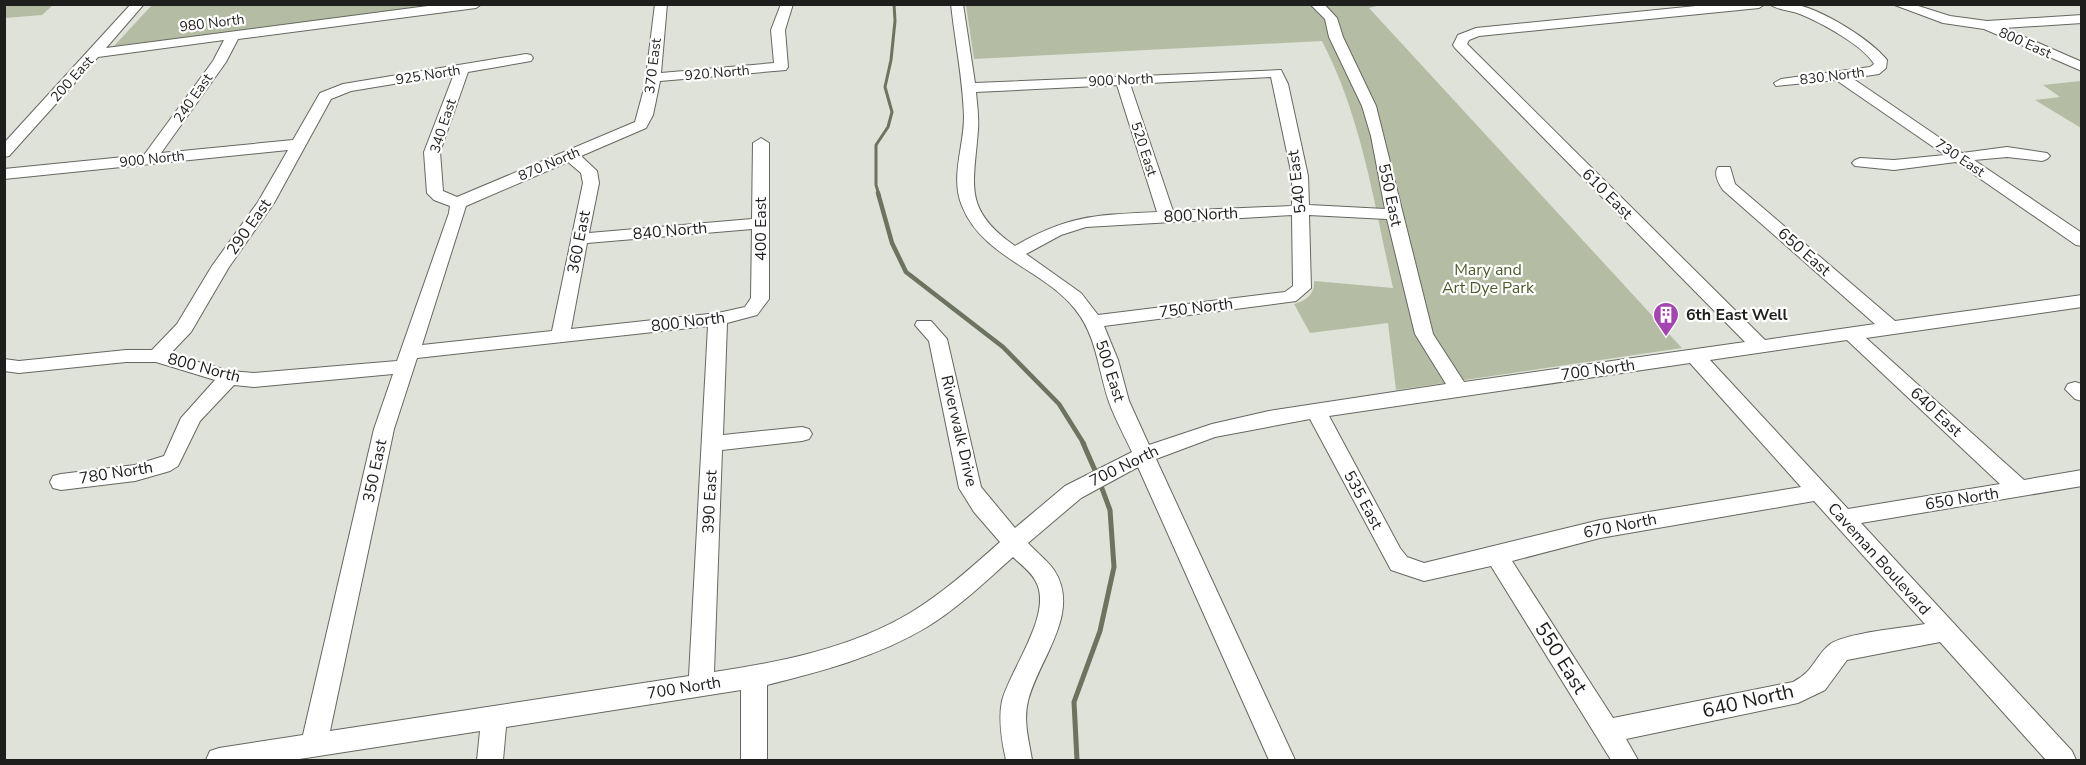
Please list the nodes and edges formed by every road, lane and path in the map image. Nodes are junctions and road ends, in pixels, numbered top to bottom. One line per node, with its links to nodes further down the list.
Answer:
1 (138, 4): 13 (street, 200 East)
2 (476, 4): 12 (street, 980 North)
3 (661, 4): 19 (street, 370 East)
4 (787, 4): 19 (street, 920 North)
5 (957, 4): 22 (street, 500 East)
6 (1316, 4): 37 (street, 550 East)
7 (1759, 4): 52 (street, 610 East)
8 (1775, 4): 18 (street, 830 North)
9 (1898, 4): 11 (street, 800 East)
10 (2082, 19): 11 (street)
11 (1987, 25): 15 (street, 800 East)
12 (234, 36): 13 (street, 980 North); 31 (street, 240 East)
13 (95, 53): 27 (street, 200 East)
14 (526, 58): 16 (street, 925 North)
15 (2082, 67)
16 (462, 70): 23 (street, 925 North); 35 (street, 340 East)
17 (1276, 73): 20 (street, 900 North); 36 (street, 540 East)
18 (1838, 75): 21 (street, 830 North); 30 (street, 730 East)
19 (652, 78): 24 (street, 370 East)
20 (1122, 80): 22 (street, 900 North); 38 (street, 520 East)
21 (1781, 83)
22 (967, 88): 42 (street, 500 East)
23 (331, 92): 26 (street, 290 East)
24 (641, 125): 28 (street, 870 North)
25 (761, 143): 39 (street, 400 East)
26 (299, 144): 31 (street, 900 North); 53 (street, 290 East)
27 (4, 153)
28 (570, 155): 35 (street, 870 North); 40 (street, 360 East)
29 (2042, 156): 30 (street)
30 (1959, 158): 32 (street); 41 (street, 730 East)
31 (149, 159): 34 (street, 900 North)
32 (1860, 163)
33 (1724, 170): 49 (street, 650 East)
34 (4, 174)
35 (458, 203): 55 (street, 350 East)
36 (1302, 210): 37 (street, 800 North); 38 (street, 800 North); 43 (street, 540 East)
37 (1394, 214): 58 (street, 550 East)
38 (1167, 217): 42 (street, 800 North)
39 (760, 222): 40 (street, 840 North); 45 (street, 400 East)
40 (580, 239): 51 (street, 360 East)
41 (2082, 241)
42 (1016, 253): 47 (street, 500 East)
43 (1298, 293): 47 (street, 750 North)
44 (2082, 301): 49 (street, 700 North)
45 (751, 311): 46 (street, 800 North)
46 (718, 319): 51 (street, 800 North); 61 (street, 390 East)
47 (1093, 321): 62 (street, 500 East)
48 (924, 325): 68 (street, Riverwalk Drive)
49 (1892, 329): 50 (street, 700 North)
50 (1852, 335): 52 (street, 700 North); 65 (street, 640 East)
51 (560, 336): 55 (street, 800 North)
52 (1762, 348): 54 (street, 700 North)
53 (157, 356): 56 (street, 800 North); 57 (street, 800 North)
54 (1696, 357): 58 (street, 700 North); 66 (street, Caveman Boulevard)
55 (407, 360): 57 (street, 800 North); 76 (street, 350 East)
56 (4, 365)
57 (229, 378): 64 (street, 780 North)
58 (1459, 389): 59 (street, 700 North)
59 (1316, 411): 62 (street, 700 North); 70 (street, 535 East)
60 (802, 434): 61 (street)
61 (713, 444): 73 (street, 390 East)
62 (1143, 455): 68 (street, 700 North); 81 (street, 500 East)
63 (2082, 478): 65 (street, 650 North)
64 (61, 482)
65 (2020, 489): 67 (street, 650 North)
66 (1819, 492): 67 (street, Caveman Boulevard); 69 (street, 670 North)
67 (1843, 518): 71 (street, Caveman Boulevard)
68 (1014, 540): 72 (street, 700 North); 80 (street, Riverwalk Drive)
69 (1497, 556): 70 (street, 670 North); 75 (street, 550 East)
70 (1424, 572)
71 (1946, 631): 75 (street, 640 North); 83 (street, Caveman Boulevard)
72 (754, 677): 73 (street, 700 North); 79 (street)
73 (701, 685): 74 (street, 700 North)
74 (494, 717): 76 (street, 700 North); 78 (street)
75 (1606, 730): 82 (street, 550 East)
76 (314, 745): 77 (street, 700 North)
77 (219, 760)
78 (490, 760)
79 (754, 760)
80 (1019, 760)
81 (1282, 760)
82 (1625, 760)
83 (2063, 760)

